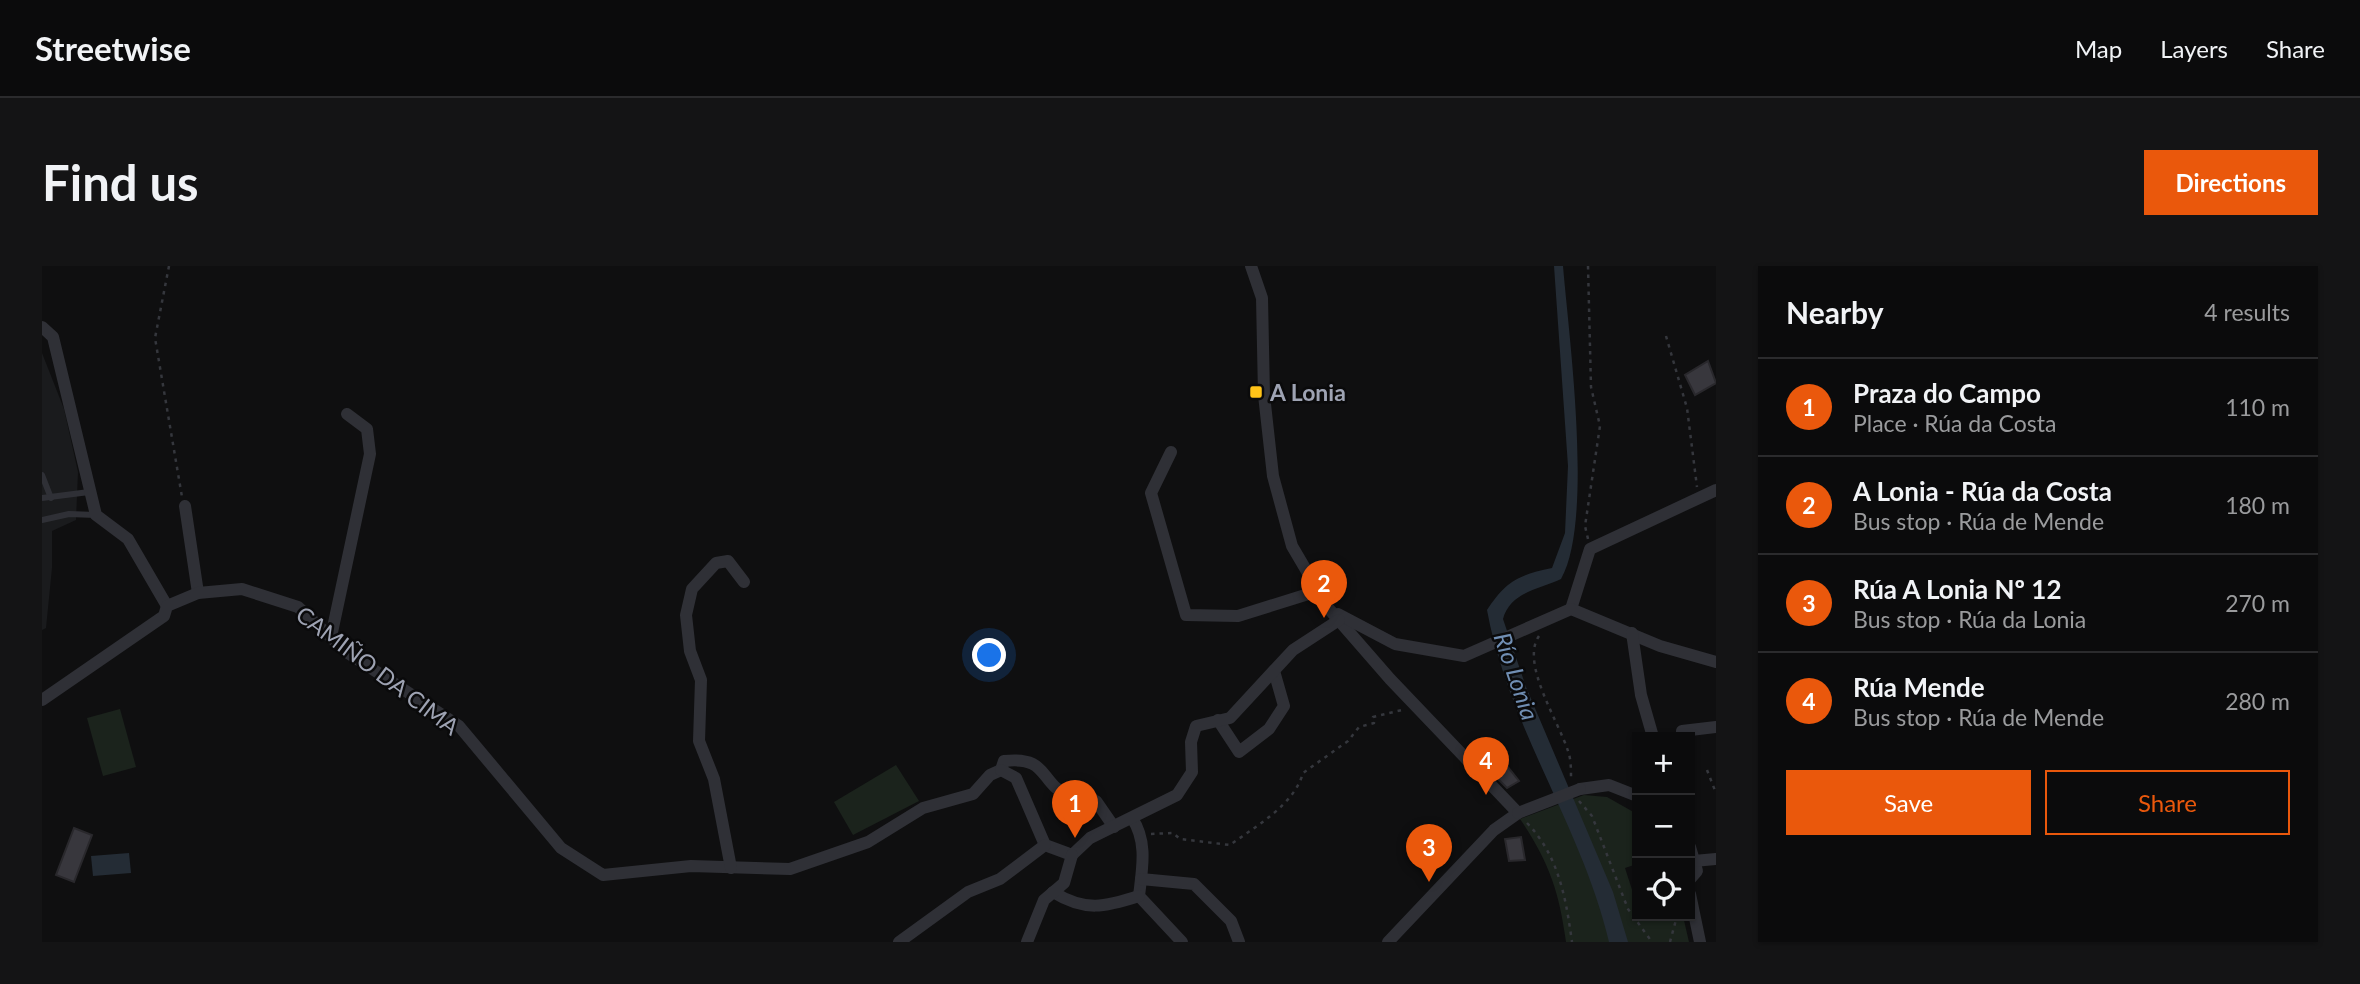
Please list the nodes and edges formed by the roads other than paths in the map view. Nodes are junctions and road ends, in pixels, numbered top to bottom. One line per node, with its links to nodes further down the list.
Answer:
1 (1251, 266): 14 (street)
2 (42, 327): 7 (street)
3 (347, 414): 21 (street)
4 (1171, 452): 14 (street)
5 (42, 475): 9 (lane)
6 (1716, 491): 18 (street)
7 (89, 492): 9 (lane); 11 (street)
8 (42, 498): 9 (lane)
9 (51, 498)
10 (185, 506): 15 (street)
11 (96, 515): 12 (lane); 16 (street)
12 (42, 520)
13 (744, 582): 38 (street)
14 (1318, 591): 17 (street)
15 (198, 593): 16 (street, CAMIÑO DA CIMA); 21 (street, CAMIÑO DA CIMA)
16 (167, 606): 24 (street, CAMIÑO DA CIMA)
17 (1329, 609): 18 (street); 19 (street)
18 (1567, 611): 20 (street)
19 (1339, 620): 23 (street); 31 (street)
20 (1632, 633): 22 (street); 27 (street)
21 (331, 637): 38 (street, CAMIÑO DA CIMA)
22 (1716, 662)
23 (1274, 671): 25 (street); 25 (street)
24 (42, 700)
25 (1218, 720): 32 (street)
26 (1716, 727): 28 (street)
27 (1652, 732)
28 (1682, 732)
29 (1001, 770): 33 (street); 34 (street); 38 (street, CAMIÑO DA CIMA)
30 (1634, 795): 31 (street, bridge)
31 (1518, 813): 47 (street)
32 (1132, 818): 33 (street); 39 (street)
33 (1114, 827): 35 (street)
34 (1045, 845): 35 (street); 43 (street)
35 (1072, 855): 40 (street)
36 (1716, 859): 37 (street)
37 (1695, 861)
38 (731, 868)
39 (1141, 880): 41 (street); 46 (street)
40 (1053, 892): 41 (street); 44 (street)
41 (1139, 897): 45 (street)
42 (1695, 918): 48 (street)
43 (899, 942)
44 (1027, 942)
45 (1182, 942)
46 (1239, 942)
47 (1388, 942)
48 (1700, 942)

